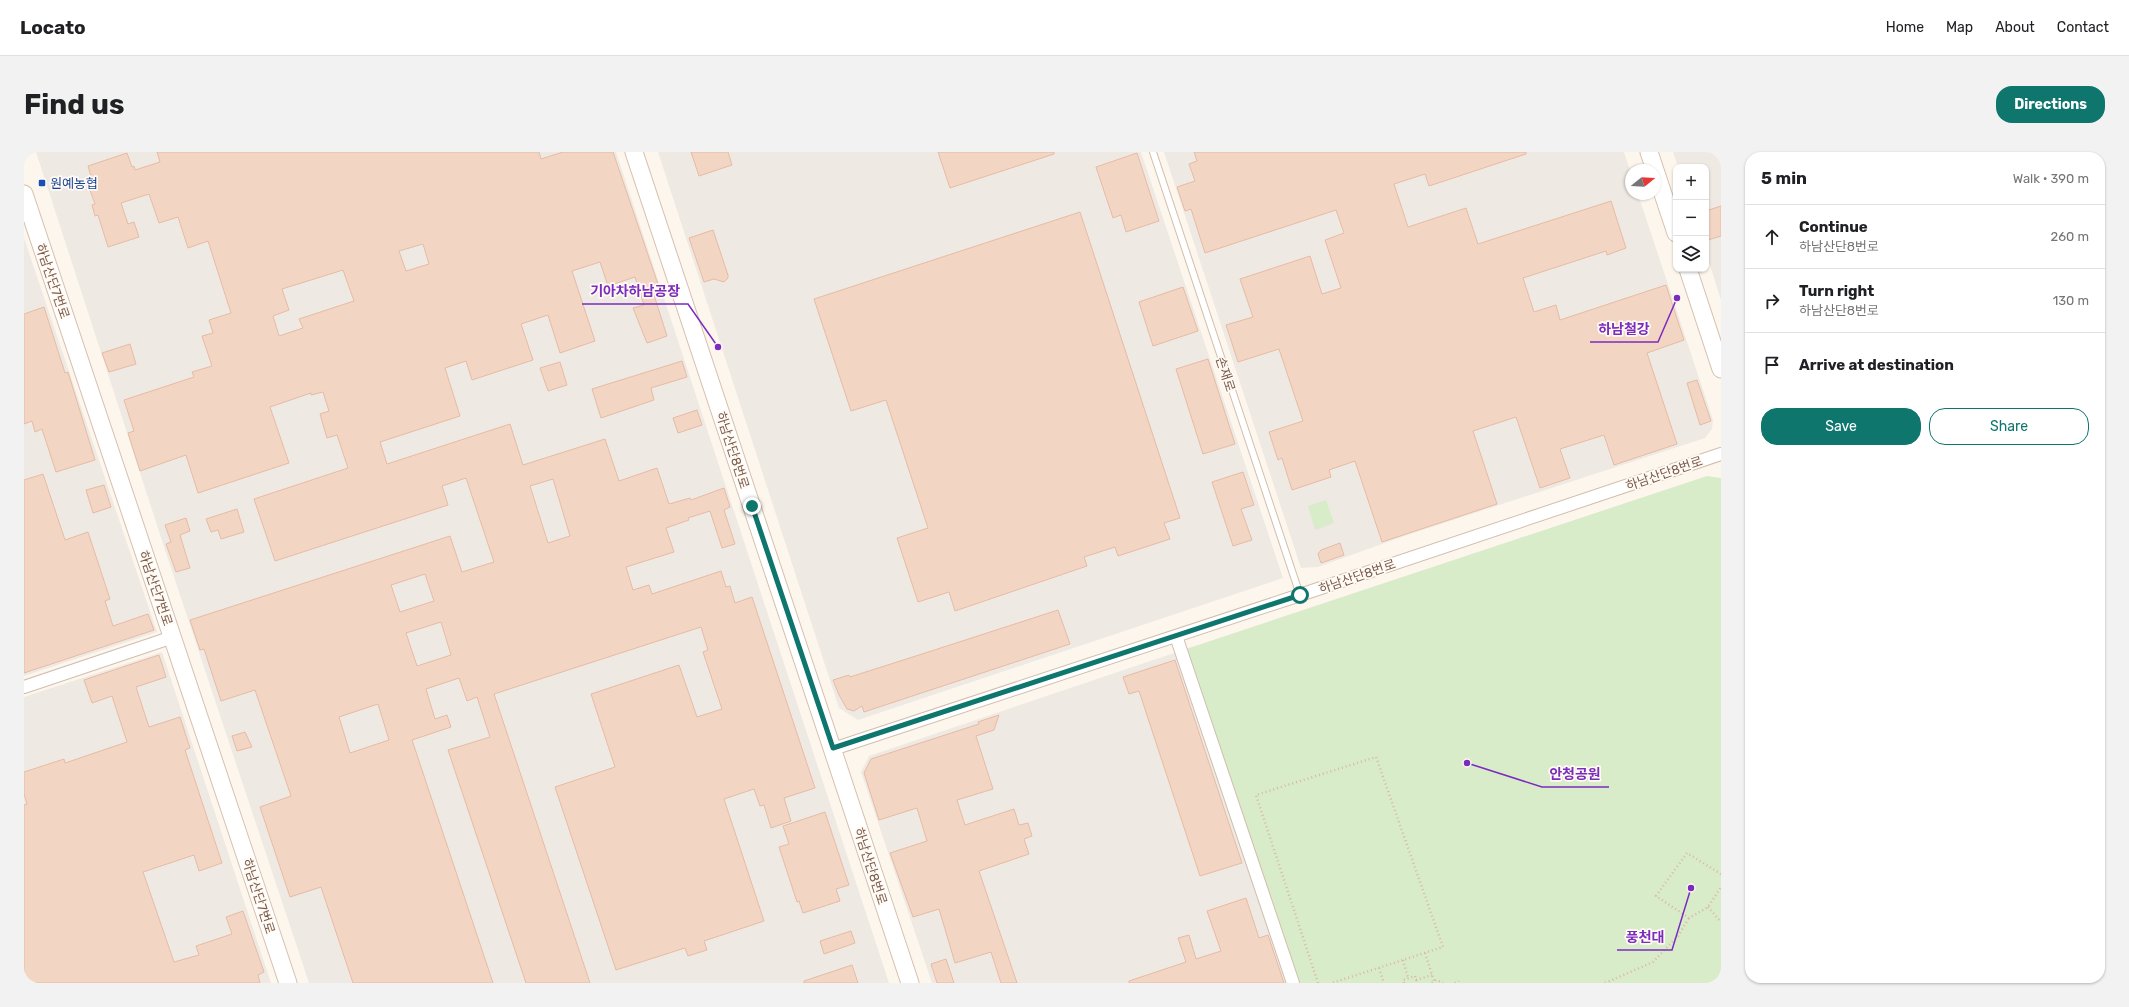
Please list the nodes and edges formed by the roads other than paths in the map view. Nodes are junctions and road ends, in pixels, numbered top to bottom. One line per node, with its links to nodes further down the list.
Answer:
1 (634, 152): 13 (street, 하남산단8번로)
2 (1153, 152): 9 (lane, 손재로)
3 (1649, 152): 5 (street)
4 (24, 194): 11 (street, 하남산단7번로)
5 (1673, 224)
6 (1689, 272): 7 (street)
7 (1721, 369)
8 (1721, 454): 9 (street, 하남산단8번로)
9 (1300, 595): 10 (street, 하남산단8번로)
10 (1176, 636): 13 (street, 하남산단8번로); 16 (street)
11 (173, 637): 12 (street); 14 (street, 하남산단7번로)
12 (24, 687)
13 (833, 748): 15 (street, 하남산단8번로)
14 (288, 983)
15 (910, 983)
16 (1293, 983)

